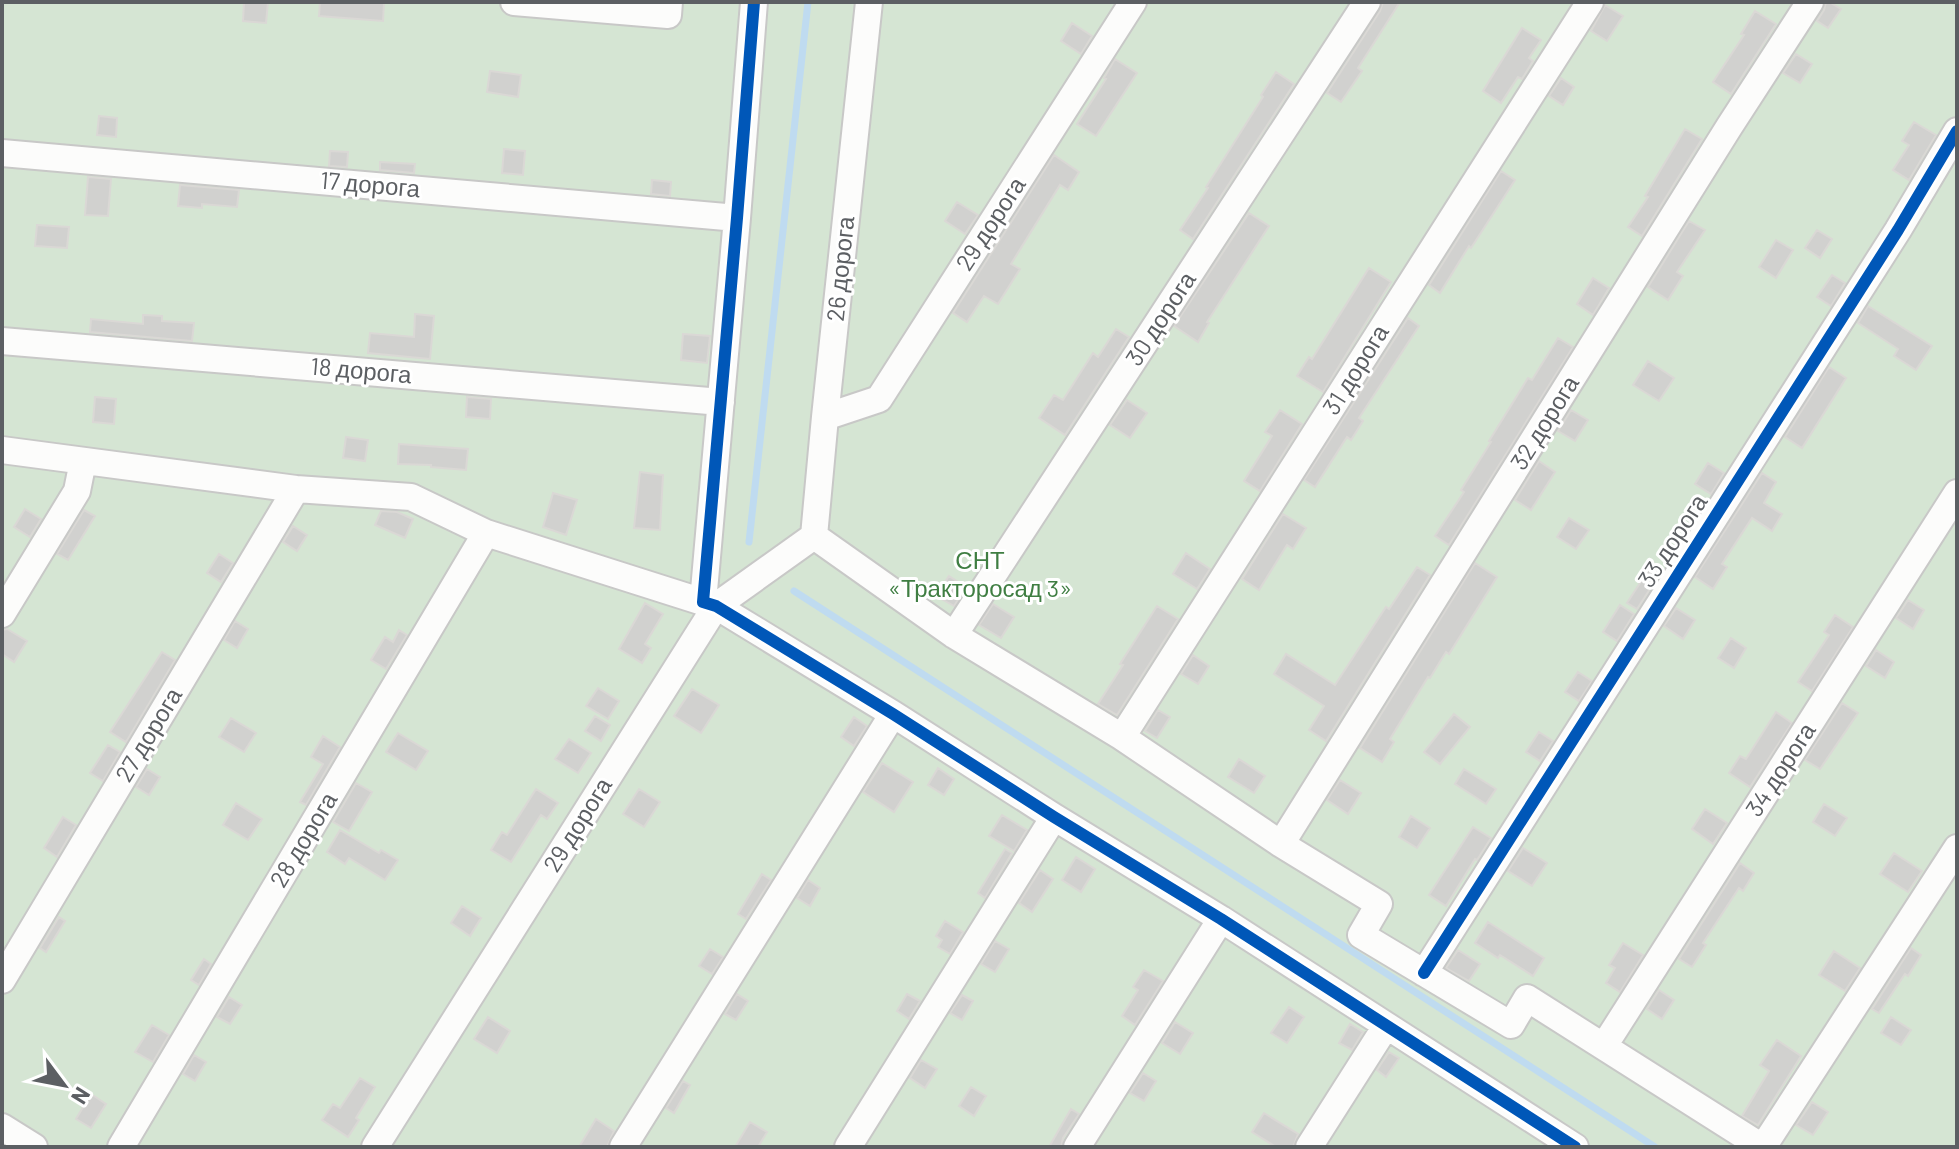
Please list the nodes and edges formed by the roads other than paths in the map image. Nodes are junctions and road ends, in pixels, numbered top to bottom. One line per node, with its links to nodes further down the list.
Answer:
1 (514, 2): 2 (street)
2 (669, 2)
3 (754, 2): 11 (street)
4 (869, 2): 14 (street, 26 дорога)
5 (1133, 2): 14 (street, 29 дорога)
6 (1367, 2): 23 (street, 30 дорога)
7 (1590, 2): 25 (street, 31 дорога)
8 (1810, 2): 27 (street, 32 дорога)
9 (1957, 131): 30 (street, 33 дорога)
10 (2, 153): 11 (street, 17 дорога)
11 (737, 218): 13 (street)
12 (2, 341): 13 (street, 18 дорога)
13 (721, 402): 21 (street)
14 (825, 417): 20 (street, 26 дорога)
15 (2, 450): 16 (street)
16 (83, 461): 17 (street); 22 (street)
17 (296, 489): 19 (street); 31 (street, 27 дорога)
18 (1957, 493): 33 (street, 34 дорога)
19 (486, 533): 21 (street); 37 (street, 28 дорога)
20 (814, 536): 21 (street, 29 дорога); 23 (street)
21 (709, 604): 24 (street); 38 (street, 29 дорога)
22 (2, 614)
23 (954, 635): 25 (street)
24 (893, 714): 26 (street); 39 (street)
25 (1122, 737): 27 (street)
26 (1054, 817): 29 (street); 40 (street)
27 (1281, 844): 30 (street)
28 (1957, 848): 44 (street)
29 (1221, 919): 32 (street); 41 (street)
30 (1424, 973): 33 (street)
31 (2, 980)
32 (1386, 1026): 35 (street); 42 (street)
33 (1604, 1046): 44 (street)
34 (2, 1127): 36 (street)
35 (1541, 1138): 43 (street)
36 (34, 1147)
37 (121, 1147)
38 (375, 1147)
39 (623, 1147)
40 (848, 1147)
41 (1077, 1147)
42 (1309, 1147)
43 (1575, 1147)
44 (1762, 1147)

